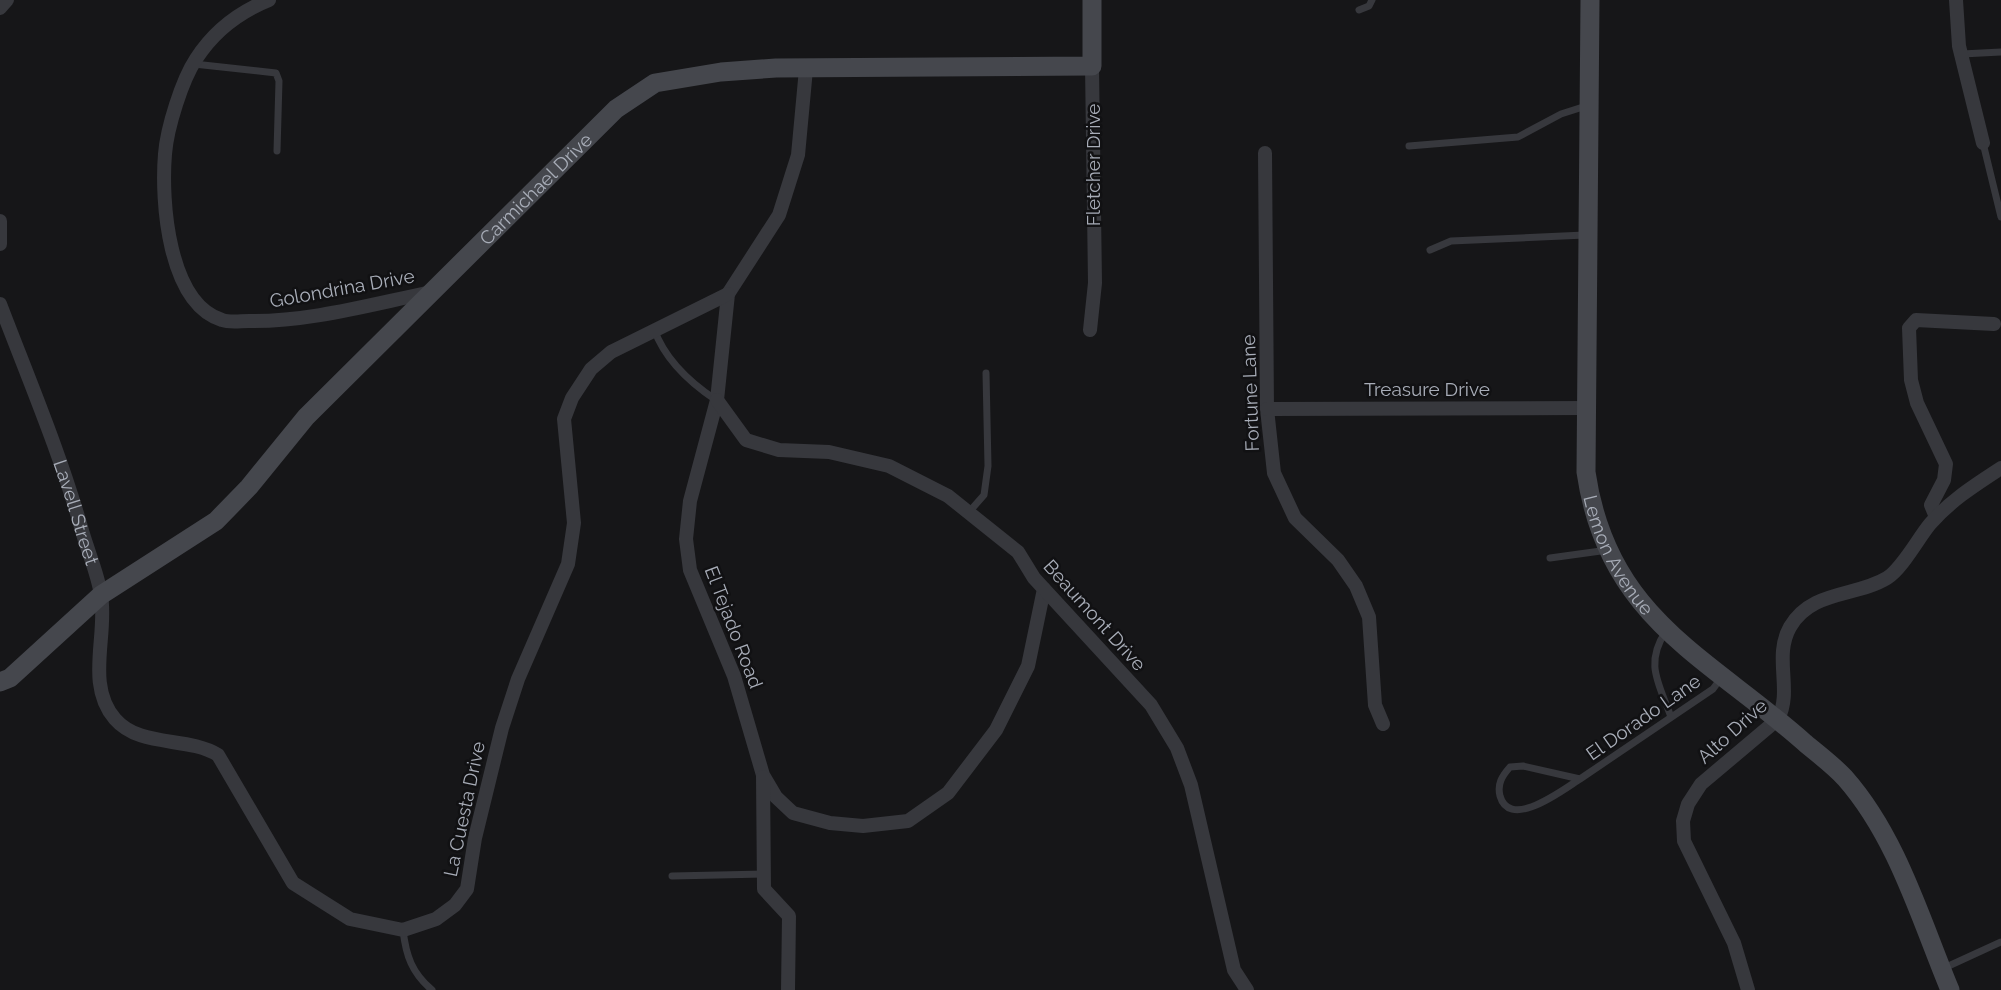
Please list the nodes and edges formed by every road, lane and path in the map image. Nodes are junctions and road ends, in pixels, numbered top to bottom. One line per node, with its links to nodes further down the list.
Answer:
1 (7, 0): 7 (street)
2 (269, 0): 11 (street, Golondrina Drive)
3 (1092, 0): 12 (street, Fletcher Drive)
4 (1371, 0): 8 (lane)
5 (1590, 0): 14 (street, Lemon Avenue)
6 (1956, 0): 10 (street)
7 (0, 8)
8 (1359, 10)
9 (2001, 51): 10 (lane)
10 (1962, 54): 15 (street)
11 (193, 64): 17 (lane); 24 (street, Golondrina Drive)
12 (1092, 66): 13 (street, Carmichael Drive); 29 (street, Fletcher Drive)
13 (806, 69): 24 (street, Carmichael Drive); 25 (street, El Tejado Road)
14 (1590, 105): 16 (lane); 21 (street, Lemon Avenue)
15 (1983, 144): 19 (lane)
16 (1409, 146)
17 (277, 151)
18 (1265, 153): 33 (street, Fortune Lane)
19 (2001, 217)
20 (0, 221): 22 (street)
21 (1589, 235): 23 (lane); 32 (street, Lemon Avenue)
22 (0, 244)
23 (1430, 250)
24 (432, 292): 40 (street, Carmichael Drive)
25 (728, 294): 28 (street, La Cuesta Drive); 31 (street, El Tejado Road)
26 (0, 304): 40 (street, Lavell Street)
27 (1994, 324): 36 (street)
28 (654, 329): 31 (lane); 51 (street, La Cuesta Drive)
29 (1090, 330)
30 (986, 373): 35 (lane)
31 (717, 400): 35 (street, Beaumont Drive); 47 (street, El Tejado Road)
32 (1588, 408): 33 (street, Treasure Drive); 37 (street, Lemon Avenue)
33 (1267, 410): 46 (street, Fortune Lane)
34 (2001, 468): 36 (street, Alto Drive)
35 (969, 512): 39 (street, Beaumont Drive)
36 (1936, 517): 45 (street, Alto Drive)
37 (1608, 550): 38 (lane); 41 (street, Lemon Avenue)
38 (1550, 558)
39 (1044, 589): 47 (street, El Tejado Road); 56 (street, Beaumont Drive)
40 (101, 595): 43 (street); 51 (street)
41 (1666, 630): 42 (street, Lemon Avenue); 44 (lane)
42 (1722, 677): 44 (lane, El Dorado Lane); 45 (street, Lemon Avenue)
43 (0, 682)
44 (1671, 717): 48 (lane, El Dorado Lane)
45 (1778, 719): 53 (street, Lemon Avenue); 57 (street, Alto Drive)
46 (1383, 724)
47 (763, 775): 49 (street)
48 (1580, 779): 48 (lane, El Dorado Lane)
49 (764, 874): 50 (lane); 55 (street)
50 (671, 876)
51 (403, 930): 54 (lane)
52 (2001, 942): 53 (lane)
53 (1942, 970): 58 (street, Lemon Avenue)
54 (432, 990)
55 (788, 990)
56 (1247, 990)
57 (1748, 990)
58 (1950, 990)

